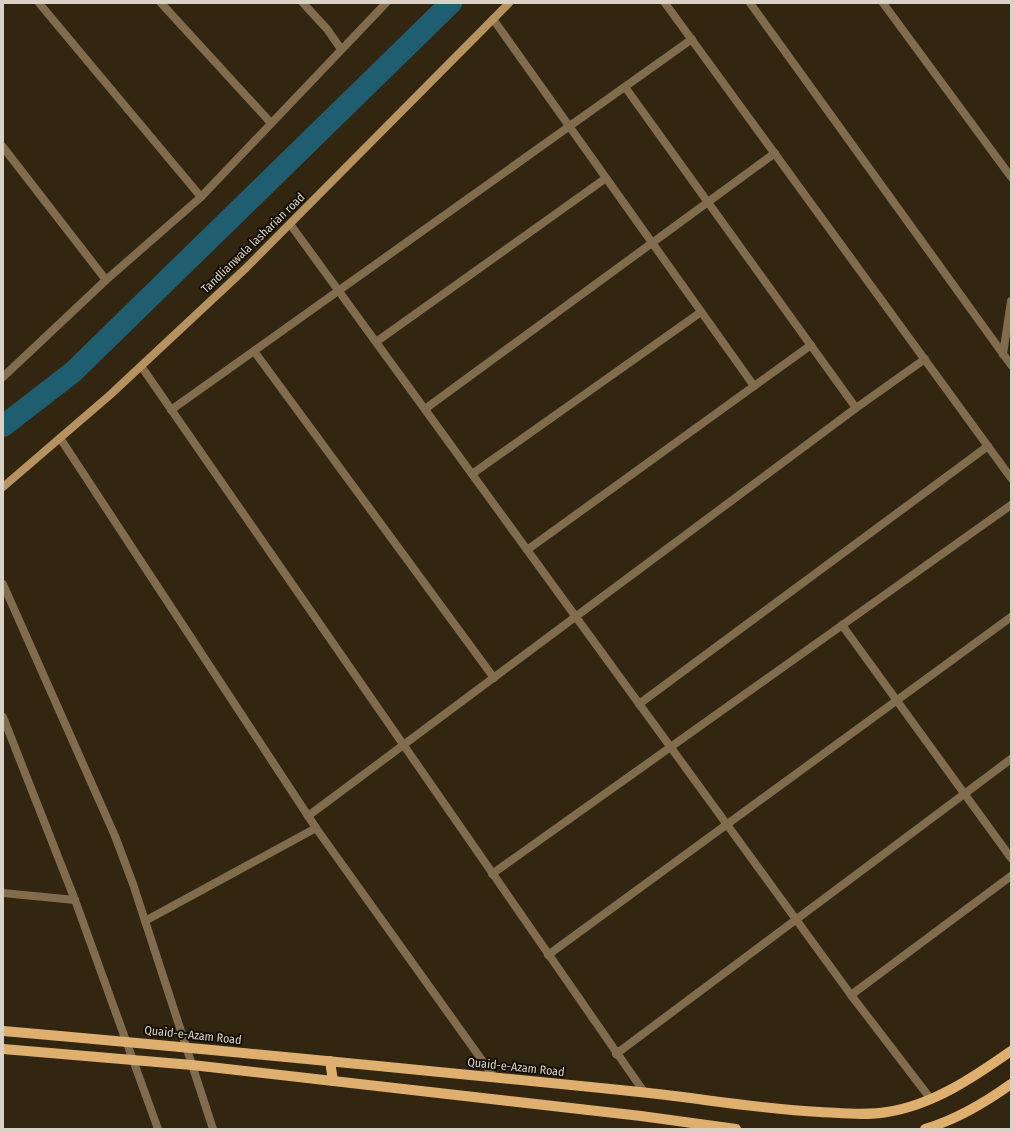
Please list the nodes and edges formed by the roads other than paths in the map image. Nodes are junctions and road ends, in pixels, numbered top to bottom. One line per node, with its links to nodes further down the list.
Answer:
1 (39, 3): 19 (street)
2 (162, 3): 13 (street)
3 (303, 3): 11 (street)
4 (386, 3): 11 (street)
5 (509, 3): 9 (main road, Tandlianwala lasharian road)
6 (665, 3): 10 (street)
7 (883, 3): 17 (street)
8 (752, 4): 30 (street)
9 (493, 19): 14 (street); 21 (main road, Tandlianwala lasharian road)
10 (692, 39): 12 (street); 16 (street)
11 (341, 49): 13 (street)
12 (625, 87): 14 (street); 20 (street)
13 (271, 123): 19 (street)
14 (569, 126): 18 (street); 24 (street)
15 (3, 147): 23 (street)
16 (775, 153): 20 (street); 31 (street)
17 (1011, 177)
18 (606, 178): 22 (street); 27 (street)
19 (201, 197): 23 (street)
20 (708, 202): 22 (street); 28 (street)
21 (290, 224): 24 (street); 33 (main road, Tandlianwala lasharian road)
22 (652, 243): 26 (street); 38 (street)
23 (106, 280): 34 (street)
24 (338, 291): 27 (street); 29 (street)
25 (1011, 302): 30 (street)
26 (701, 312): 35 (street); 41 (street)
27 (376, 342): 38 (street)
28 (811, 345): 35 (street); 36 (street)
29 (254, 351): 37 (street); 50 (street)
30 (1003, 354): 32 (street)
31 (925, 359): 36 (street); 40 (street)
32 (1011, 365)
33 (141, 366): 37 (street); 39 (main road, Tandlianwala lasharian road)
34 (3, 377)
35 (754, 386): 45 (street)
36 (856, 408): 47 (street)
37 (171, 410): 54 (street)
38 (425, 410): 41 (street)
39 (60, 438): 43 (main road, Tandlianwala lasharian road); 58 (street)
40 (988, 446): 42 (street); 52 (street)
41 (472, 474): 45 (street)
42 (1011, 478)
43 (3, 487)
44 (1011, 505): 49 (street)
45 (527, 550): 47 (street)
46 (3, 584): 67 (street)
47 (576, 617): 50 (street); 52 (street)
48 (1011, 617): 51 (street)
49 (842, 625): 51 (street); 55 (street)
50 (494, 678): 54 (street)
51 (897, 700): 57 (street); 59 (street)
52 (639, 704): 55 (street)
53 (3, 717): 65 (street)
54 (403, 745): 58 (street); 62 (street)
55 (671, 747): 59 (street); 62 (street)
56 (1011, 759): 57 (street)
57 (964, 794): 61 (street); 66 (street)
58 (308, 816): 60 (street)
59 (727, 825): 66 (street); 68 (street)
60 (316, 828): 67 (street); 79 (street)
61 (1011, 858)
62 (492, 874): 68 (street)
63 (1011, 876): 69 (street)
64 (3, 893): 65 (street)
65 (75, 900): 71 (street)
66 (796, 919): 69 (street); 75 (street)
67 (145, 922): 72 (street)
68 (548, 955): 75 (street)
69 (851, 995): 83 (street)
70 (3, 1031): 71 (main road, Quaid-e-Azam Road)
71 (126, 1042): 72 (main road, Quaid-e-Azam Road); 76 (street)
72 (187, 1047): 77 (main road, Quaid-e-Azam Road); 78 (street)
73 (3, 1049): 76 (main road)
74 (1011, 1051): 83 (main road, Quaid-e-Azam Road)
75 (616, 1054): 82 (street)
76 (133, 1059): 78 (main road); 84 (street)
77 (330, 1061): 79 (main road, Quaid-e-Azam Road); 80 (main road)
78 (192, 1065): 80 (main road); 85 (street)
79 (494, 1078): 82 (main road, Quaid-e-Azam Road)
80 (333, 1081): 86 (main road)
81 (1011, 1084): 87 (main road)
82 (644, 1092): 83 (main road, Quaid-e-Azam Road)
83 (930, 1098)
84 (158, 1129)
85 (214, 1129)
86 (736, 1129)
87 (925, 1129)

